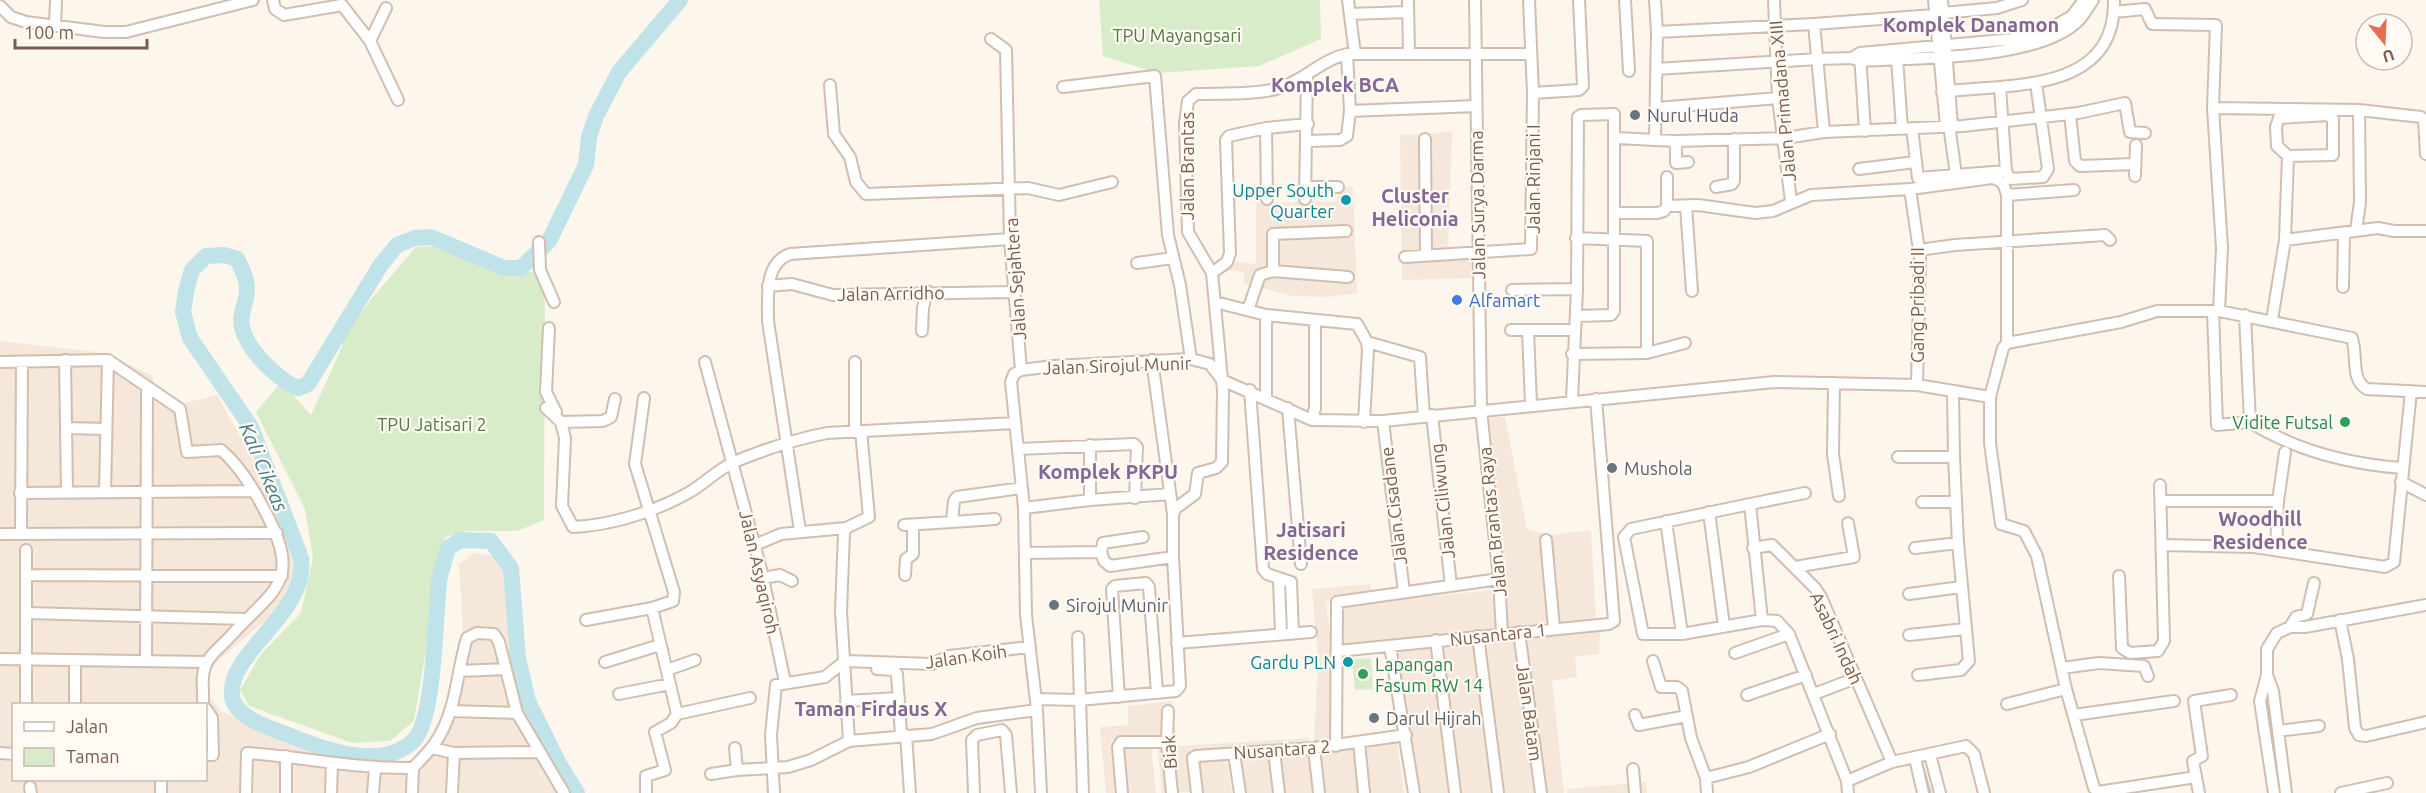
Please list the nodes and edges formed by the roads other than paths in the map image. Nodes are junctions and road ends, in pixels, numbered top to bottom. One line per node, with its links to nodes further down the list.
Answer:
1 (56, 0): 24 (street)
2 (254, 0): 24 (street)
3 (273, 0): 28 (street)
4 (1347, 0): 21 (street)
5 (1475, 0): 29 (street, Jalan Surya Darma)
6 (1529, 0): 33 (street, Jalan Rinjani I)
7 (1579, 0): 46 (street)
8 (1625, 0): 39 (street)
9 (1655, 0): 26 (street)
10 (1774, 0): 25 (street, Jalan Primadana XIII)
11 (1934, 0): 22 (street)
12 (1942, 0): 22 (street)
13 (2022, 0): 22 (street)
14 (2084, 0): 30 (street)
15 (2093, 0): 30 (street)
16 (2114, 0): 20 (street)
17 (0, 6): 24 (street)
18 (1408, 6): 21 (street); 32 (street)
19 (386, 8): 28 (street)
20 (2114, 12): 41 (street); 51 (street)
21 (1350, 14): 31 (street)
22 (1938, 14): 23 (street); 30 (street)
23 (1814, 24): 25 (street); 36 (street)
24 (55, 26)
25 (1774, 26): 26 (street); 37 (street, Jalan Primadana XIII)
26 (1657, 32): 38 (street)
27 (991, 39): 86 (street, Jalan Sejahtera)
28 (370, 41): 48 (street)
29 (1476, 52): 32 (street, Jalan Brantas); 33 (street); 49 (street, Jalan Surya Darma)
30 (1941, 52): 34 (street); 35 (street); 45 (street)
31 (1351, 54): 32 (street, Jalan Brantas); 40 (street, Jalan Brantas); 53 (street)
32 (1408, 54)
33 (1530, 54): 46 (street, Jalan Rinjani I)
34 (1858, 57): 35 (street); 36 (street); 61 (street)
35 (1897, 58): 60 (street)
36 (1818, 59): 37 (street); 62 (street)
37 (1777, 63): 38 (street); 47 (street, Jalan Primadana XIII)
38 (1656, 69): 50 (street)
39 (1629, 71)
40 (1306, 75): 57 (street); 114 (street, Jalan Brantas)
41 (2036, 83): 44 (street); 55 (street)
42 (830, 84): 86 (street)
43 (1063, 87): 111 (street)
44 (2000, 87): 45 (street); 56 (street)
45 (1946, 91): 59 (street)
46 (1533, 93): 108 (street, Jalan Rinjani I)
47 (1779, 98): 50 (street); 65 (street, Jalan Primadana XIII)
48 (398, 100)
49 (1476, 106): 53 (street); 108 (street, Jalan Surya Darma)
50 (1656, 108): 68 (street)
51 (2213, 108): 52 (street); 126 (street)
52 (2359, 110): 72 (street); 97 (street)
53 (1350, 111): 69 (street)
54 (2070, 114): 55 (street); 63 (street); 76 (street)
55 (2041, 117): 56 (street); 81 (street)
56 (2001, 123): 59 (street); 81 (street)
57 (1308, 124): 58 (street); 69 (street)
58 (1266, 128): 90 (street); 114 (street)
59 (1949, 128): 60 (street); 78 (street)
60 (1907, 129): 61 (street); 75 (street)
61 (1865, 131): 62 (street)
62 (1824, 132): 65 (street)
63 (2145, 133)
64 (1616, 138): 68 (street); 95 (street); 100 (street)
65 (1785, 138): 67 (street); 92 (street, Jalan Primadana XIII)
66 (1425, 139): 109 (street)
67 (1734, 139): 70 (street); 83 (street)
68 (1655, 140): 70 (street)
69 (1308, 141): 84 (street)
70 (1676, 141): 74 (street)
71 (2136, 146): 76 (street)
72 (2426, 153)
73 (2288, 156): 73 (street); 105 (street)
74 (1688, 162)
75 (1915, 162): 77 (street); 78 (street)
76 (2135, 164): 79 (street)
77 (1859, 169)
78 (1956, 175): 81 (street)
79 (2135, 176)
80 (1668, 177): 93 (street)
81 (2006, 177): 87 (street); 89 (street)
82 (1112, 182): 86 (street)
83 (1716, 186)
84 (1306, 187): 85 (street); 91 (street)
85 (1338, 187)
86 (1009, 189): 101 (street, Jalan Sejahtera)
87 (1910, 189): 92 (street); 107 (street, Gang Pribadi II)
88 (2074, 190): 89 (street)
89 (2007, 195): 103 (street)
90 (1267, 199)
91 (1305, 199)
92 (1791, 201): 94 (street)
93 (1667, 206): 94 (street); 95 (street)
94 (1686, 206): 121 (street)
95 (1614, 213): 102 (street)
96 (1346, 231): 113 (street)
97 (2356, 231): 98 (street); 99 (street)
98 (2426, 231)
99 (2343, 233): 105 (street); 117 (street)
100 (1576, 238): 102 (street); 118 (street)
101 (1010, 239): 116 (street); 122 (street, Jalan Sejahtera)
102 (1614, 239): 129 (street); 140 (street)
103 (2007, 240): 104 (street); 107 (street); 139 (street)
104 (2110, 240)
105 (2285, 240): 130 (street)
106 (539, 242): 123 (street)
107 (1919, 250): 153 (street, Gang Pribadi II)
108 (1477, 252): 109 (street, Jalan Rinjani I); 168 (street, Jalan Surya Darma)
109 (1426, 255): 110 (street, Jalan Rinjani I)
110 (1405, 257)
111 (1173, 258): 112 (street); 142 (street)
112 (1137, 263)
113 (1273, 271): 115 (street); 125 (street)
114 (1212, 273): 124 (street, Jalan Brantas)
115 (1348, 277)
116 (768, 286): 120 (street, Jalan Arridho); 179 (street)
117 (2343, 287)
118 (1577, 289): 119 (street); 129 (street)
119 (1512, 290)
120 (927, 291): 122 (street, Jalan Arridho); 135 (street)
121 (1692, 291)
122 (1014, 292): 150 (street, Jalan Sejahtera)
123 (554, 302)
124 (1215, 302): 125 (street); 151 (street, Jalan Brantas)
125 (1248, 310): 127 (street)
126 (2216, 310): 128 (street); 139 (street); 170 (street)
127 (1266, 315): 131 (street); 159 (street)
128 (2245, 315): 130 (street); 170 (street)
129 (1576, 316): 134 (street)
130 (2272, 320): 156 (street)
131 (1315, 322): 137 (street); 172 (street)
132 (549, 328): 171 (street)
133 (1510, 330): 136 (street)
134 (1574, 330): 136 (street); 141 (street)
135 (922, 331)
136 (1528, 331): 165 (street)
137 (1368, 342): 169 (street, Jalan Ciliwung); 174 (street)
138 (1685, 343): 140 (street)
139 (2007, 343): 160 (street)
140 (1647, 352): 141 (street)
141 (1572, 354): 164 (street)
142 (1191, 359): 145 (street, Jalan Sirojul Munir); 151 (street, Jalan Sirojul Munir)
143 (65, 360): 144 (street); 147 (street); 176 (street)
144 (108, 360): 154 (street); 177 (street)
145 (1152, 360): 150 (street, Jalan Sirojul Munir); 196 (street)
146 (0, 362): 147 (street)
147 (22, 362): 193 (street)
148 (705, 362): 185 (street, Jalan Asyaqiroh)
149 (855, 362): 178 (street)
150 (1022, 370): 175 (street, Jalan Sirojul Munir)
151 (1222, 380): 155 (street, Jalan Sirojul Munir); 209 (street, Jalan Brantas)
152 (1834, 383): 153 (street, Jalan Sirojul Munir); 163 (street, Jalan Sirojul Munir); 198 (street)
153 (1917, 385): 158 (street, Jalan Sirojul Munir)
154 (147, 387): 190 (street); 194 (street)
155 (1250, 390): 159 (street, Jalan Sirojul Munir); 241 (street)
156 (2411, 391): 157 (street); 186 (street)
157 (2426, 392)
158 (1953, 393): 160 (street, Jalan Sirojul Munir); 184 (street)
159 (1266, 397): 167 (street, Jalan Sirojul Munir)
160 (1990, 397): 285 (street)
161 (644, 398): 207 (street)
162 (615, 399): 171 (street)
163 (1596, 399): 164 (street, Jalan Sirojul Munir); 258 (street, Nusantara 1)
164 (1572, 400): 165 (street, Jalan Sirojul Munir)
165 (1531, 404): 168 (street, Jalan Sirojul Munir)
166 (546, 408): 171 (street)
167 (1288, 408): 172 (street, Jalan Sirojul Munir); 232 (street)
168 (1481, 410): 169 (street, Jalan Sirojul Munir); 240 (street, Jalan Brantas Raya)
169 (1428, 415): 173 (street, Jalan Sirojul Munir); 244 (street, Jalan Ciliwung)
170 (2249, 419): 186 (street)
171 (559, 420): 207 (street)
172 (1312, 420): 174 (street, Jalan Sirojul Munir)
173 (1383, 421): 174 (street, Jalan Sirojul Munir); 246 (street, Jalan Cisadane)
174 (1364, 422)
175 (1015, 423): 178 (street); 181 (street, Jalan Sirojul Munir)
176 (66, 428): 177 (street); 191 (street)
177 (106, 429): 192 (street)
178 (858, 431): 179 (street); 214 (street)
179 (786, 444): 185 (street); 215 (street)
180 (1090, 445): 181 (street); 199 (street); 200 (street)
181 (1018, 449): 189 (street, Jalan Sirojul Munir)
182 (2285, 452): 202 (street)
183 (1898, 457): 184 (street)
184 (1954, 457): 204 (street)
185 (732, 463): 207 (street); 223 (street, Jalan Asyaqiroh)
186 (2403, 468): 187 (street)
187 (2401, 482): 197 (street); 228 (street)
188 (2160, 485): 201 (street)
189 (1022, 488): 206 (street, Jalan Sirojul Munir); 212 (street)
190 (252, 491): 194 (street); 218 (street)
191 (67, 492): 192 (street); 193 (street)
192 (105, 492): 194 (street)
193 (20, 493): 217 (street)
194 (147, 493): 219 (street)
195 (1805, 493): 205 (street)
196 (1170, 494): 199 (street); 209 (street)
197 (2426, 495)
198 (1839, 496)
199 (1135, 498): 200 (street)
200 (1090, 500): 206 (street)
201 (2161, 501): 202 (street); 224 (street)
202 (2278, 501): 228 (street)
203 (1922, 502): 204 (street)
204 (1956, 502): 222 (street)
205 (1750, 504): 208 (street); 225 (street)
206 (1024, 508): 230 (street, Jalan Sirojul Munir)
207 (649, 510): 249 (street)
208 (1709, 512): 211 (street); 256 (street)
209 (1173, 514): 231 (street)
210 (994, 519): 212 (street)
211 (1666, 521): 264 (street); 264 (street)
212 (952, 522): 234 (street)
213 (1848, 523): 233 (street)
214 (846, 528): 215 (street); 284 (street)
215 (800, 531): 223 (street)
216 (0, 534): 217 (street)
217 (21, 534): 219 (street)
218 (277, 534): 219 (street); 236 (street)
219 (147, 536): 235 (street)
220 (1143, 537): 229 (street)
221 (1546, 540): 258 (street)
222 (1958, 543): 226 (street); 245 (street)
223 (755, 545): 239 (street, Jalan Asyaqiroh)
224 (2163, 545): 228 (street); 237 (street)
225 (1753, 548): 233 (street, Asabri Indah); 254 (street)
226 (1915, 548)
227 (26, 550): 238 (street)
228 (2276, 550)
229 (1101, 552): 230 (street); 231 (street)
230 (1026, 553): 273 (street, Jalan Sirojul Munir)
231 (1173, 557): 270 (street)
232 (1301, 564)
233 (1795, 567): 293 (street, Asabri Indah)
234 (905, 575)
235 (147, 576): 236 (street); 238 (street); 251 (street)
236 (282, 576): 252 (street)
237 (2119, 576)
238 (26, 578): 250 (street)
239 (762, 578): 242 (street); 294 (street, Jalan Asyaqiroh)
240 (1499, 579): 244 (street); 263 (street, Jalan Brantas Raya)
241 (1279, 580): 262 (street); 262 (street)
242 (792, 581)
243 (2314, 583): 257 (street)
244 (1451, 586): 246 (street)
245 (1961, 587): 247 (street); 259 (street)
246 (1404, 592): 274 (street)
247 (1909, 594)
248 (2426, 605): 255 (street)
249 (652, 608): 253 (street); 271 (street)
250 (28, 613): 251 (street); 276 (street)
251 (146, 617): 252 (street); 280 (street)
252 (246, 619): 282 (street)
253 (586, 620)
254 (1762, 620): 256 (street); 265 (street)
255 (2340, 620): 257 (street); 321 (street)
256 (1724, 626): 264 (street)
257 (2290, 627): 292 (street)
258 (1554, 628): 261 (street, Nusantara 1)
259 (1965, 628): 266 (street); 290 (street)
260 (1311, 632): 262 (street)
261 (1519, 632): 263 (street, Nusantara 1); 378 (street, Jalan Batam)
262 (1287, 633): 270 (street)
263 (1502, 633): 267 (street, Nusantara 1)
264 (1682, 634)
265 (1789, 634): 275 (street); 289 (street)
266 (1909, 635)
267 (1478, 636): 269 (street, Nusantara 1); 377 (street)
268 (1078, 637): 306 (street)
269 (1436, 640): 272 (street, Nusantara 1); 376 (street)
270 (1177, 643): 297 (street)
271 (660, 645): 283 (street); 287 (street)
272 (1390, 646): 274 (street, Nusantara 1); 326 (street)
273 (1030, 647): 284 (street, Jalan Koih); 311 (street, Jalan Sirojul Munir)
274 (1338, 651): 330 (street)
275 (1735, 653)
276 (27, 658): 277 (street); 278 (street); 308 (street)
277 (0, 659)
278 (75, 660): 280 (street); 309 (street)
279 (695, 660): 287 (street)
280 (146, 661): 282 (street)
281 (1653, 661): 320 (street)
282 (206, 662): 310 (street)
283 (605, 662)
284 (845, 666): 294 (street); 304 (street); 305 (street)
285 (2062, 668): 291 (street); 296 (street)
286 (506, 669): 288 (street); 288 (street); 316 (street)
287 (667, 670): 295 (street)
288 (459, 671): 314 (street)
289 (1806, 675): 299 (street); 300 (street)
290 (1918, 675)
291 (2148, 675)
292 (2267, 675): 323 (street); 386 (street)
293 (1856, 678): 299 (street); 342 (street, Asabri Indah)
294 (785, 682): 346 (street)
295 (670, 684): 298 (street); 317 (street)
296 (2066, 689): 312 (street); 319 (street)
297 (1157, 692): 302 (street); 302 (street)
298 (619, 694)
299 (1814, 694): 324 (street)
300 (1747, 695)
301 (2231, 695): 350 (street)
302 (1119, 697): 306 (street)
303 (750, 698): 317 (street)
304 (898, 698): 305 (street); 325 (street)
305 (846, 700): 327 (street)
306 (1079, 700): 311 (street); 367 (street)
307 (2174, 701): 319 (street)
308 (26, 703)
309 (75, 703)
310 (204, 703)
311 (1036, 704): 325 (street); 366 (street, Jalan Sirojul Munir)
312 (2007, 704)
313 (207, 711): 338 (street)
314 (451, 711): 316 (street); 331 (street)
315 (1168, 711): 328 (street, Biak)
316 (517, 713): 336 (street)
317 (677, 714): 361 (street)
318 (1635, 715): 320 (street)
319 (2073, 715): 350 (street)
320 (1687, 716): 351 (street)
321 (2426, 722)
322 (2319, 726): 323 (street)
323 (2278, 731): 387 (street)
324 (1830, 734): 351 (street); 352 (street)
325 (904, 735): 327 (street); 363 (street)
326 (1406, 735): 329 (street, Nusantara 2); 375 (street)
327 (849, 741): 346 (street)
328 (1167, 742): 368 (street); 369 (street, Biak)
329 (1359, 742): 330 (street, Nusantara 2); 374 (street)
330 (1336, 746): 333 (street, Nusantara 2)
331 (432, 748): 335 (street); 344 (street)
332 (735, 748): 348 (street)
333 (1314, 748): 334 (street, Nusantara 2); 373 (street)
334 (1274, 751): 337 (street, Nusantara 2); 372 (street)
335 (454, 753): 336 (street); 359 (street)
336 (538, 753): 360 (street)
337 (1234, 753): 370 (street, Nusantara 2); 371 (street)
338 (207, 755)
339 (1930, 755): 341 (street); 383 (street); 384 (street)
340 (286, 756): 343 (street); 354 (street); 355 (street)
341 (1915, 758): 342 (street); 382 (street)
342 (1892, 762): 352 (street)
343 (332, 764): 345 (street); 356 (street)
344 (413, 768): 345 (street); 358 (street)
345 (375, 769): 357 (street)
346 (774, 769): 348 (street); 362 (street)
347 (1633, 769): 379 (street)
348 (737, 770): 349 (street)
349 (711, 774)
350 (2196, 777): 385 (street)
351 (1706, 778): 380 (street)
352 (1847, 781): 381 (street)
353 (2387, 783): 388 (street)
354 (246, 793)
355 (286, 793)
356 (331, 793)
357 (373, 793)
358 (412, 793)
359 (452, 793)
360 (564, 793)
361 (646, 793)
362 (774, 793)
363 (909, 793)
364 (974, 793): 365 (street)
365 (1011, 793)
366 (1041, 793)
367 (1083, 793)
368 (1122, 793)
369 (1172, 793)
370 (1197, 793)
371 (1240, 793)
372 (1279, 793)
373 (1319, 793)
374 (1364, 793)
375 (1414, 793)
376 (1455, 793)
377 (1498, 793)
378 (1541, 793)
379 (1635, 793)
380 (1707, 793)
381 (1848, 793)
382 (1923, 793)
383 (1940, 793)
384 (1984, 793)
385 (2199, 793)
386 (2274, 793)
387 (2286, 793)
388 (2341, 793)

